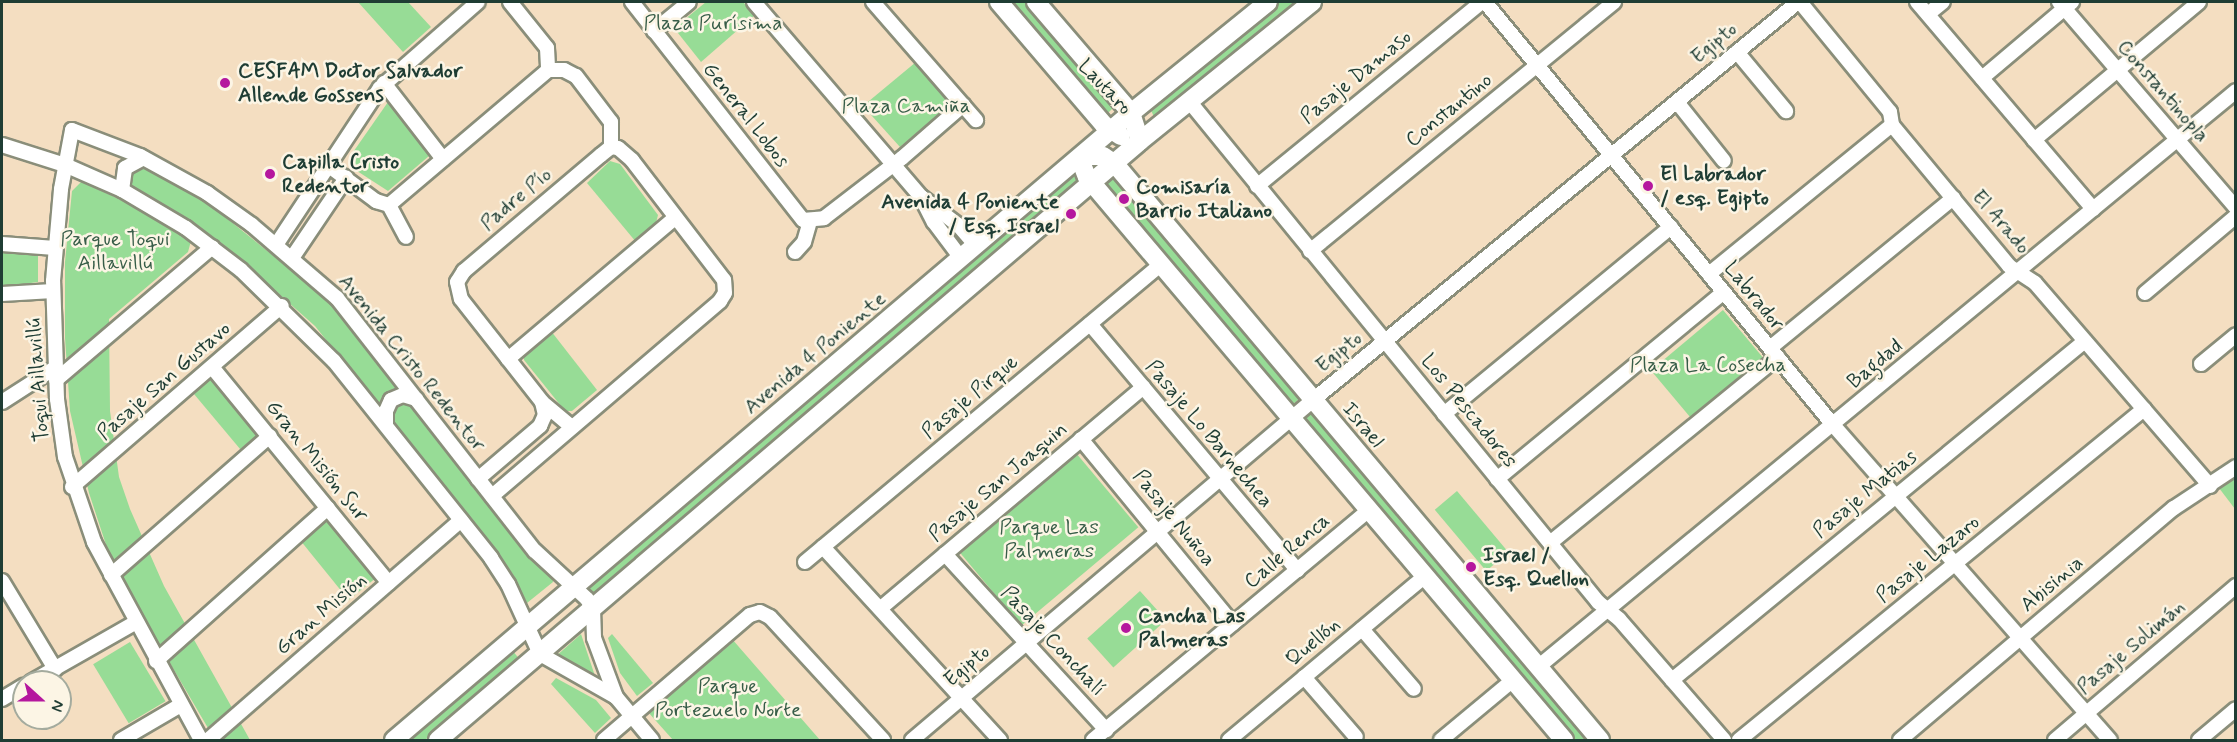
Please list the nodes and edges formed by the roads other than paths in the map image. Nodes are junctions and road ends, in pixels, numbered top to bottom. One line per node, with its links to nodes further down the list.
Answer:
1 (478, 2): 25 (street)
2 (510, 2): 22 (street)
3 (632, 2): 19 (street, General Lobos)
4 (689, 2): 19 (street)
5 (754, 2): 46 (street)
6 (873, 2): 29 (street)
7 (999, 2): 35 (street, Lautaro)
8 (1036, 2): 31 (street, Lautaro)
9 (1268, 2): 31 (street, Avenida 4 Poniente)
10 (1312, 2): 27 (street)
11 (1483, 2): 21 (street, Labrador); 52 (street, Pasaje Damaso)
12 (1614, 2): 21 (street, Constantino)
13 (1799, 2): 20 (street, Egipto); 33 (street, El Arado)
14 (1917, 2): 18 (street)
15 (1943, 2): 18 (street)
16 (2199, 2): 23 (street)
17 (2065, 4): 23 (street, Constantinopla); 24 (street)
18 (1928, 14): 24 (street)
19 (654, 31): 61 (street, General Lobos)
20 (1737, 52): 28 (street, Egipto); 30 (street)
21 (1537, 65): 41 (street, Labrador); 69 (street, Constantino)
22 (548, 70): 40 (street); 44 (street)
23 (2117, 70): 36 (street); 37 (street, Constantinopla)
24 (1982, 78): 36 (street)
25 (384, 83): 44 (street); 49 (street)
26 (2235, 90): 37 (street, Bagdad)
27 (1189, 101): 38 (street); 52 (street, Los Pescadores)
28 (1677, 102): 41 (street, Egipto); 45 (street)
29 (963, 105): 32 (street); 46 (street)
30 (1786, 111)
31 (1131, 113): 35 (street, Avenida 4 Poniente); 38 (street, Lautaro)
32 (976, 120)
33 (1892, 125): 55 (street, El Arado); 75 (street)
34 (72, 130): 43 (street, Avenida Cristo Redentor); 48 (street, Toqui Aillavillú)
35 (1112, 130): 38 (street, Lautaro); 42 (street, Avenida 4 Poniente)
36 (2034, 140): 58 (street)
37 (2177, 140): 57 (street, Constantinopla); 58 (street, Bagdad)
38 (1140, 141): 47 (street)
39 (2, 145): 48 (street)
40 (611, 147): 60 (street); 86 (street, Padre Pío)
41 (1612, 156): 62 (street, Labrador); 84 (street, Egipto)
42 (1082, 157): 47 (street); 51 (street); 66 (street, Avenida 4 Poniente)
43 (144, 158): 53 (street); 65 (street, Avenida Cristo Redentor)
44 (443, 159): 56 (street)
45 (1724, 161)
46 (892, 163): 54 (street); 61 (street)
47 (1115, 164): 51 (street); 92 (street, Israel)
48 (65, 165): 53 (street); 68 (street, Toqui Aillavillú)
49 (329, 166): 50 (street); 65 (street)
50 (346, 178): 56 (street); 71 (street)
51 (1093, 183): 73 (street); 128 (street)
52 (1257, 186): 69 (street, Los Pescadores)
53 (123, 190): 67 (street)
54 (921, 197): 66 (street); 72 (street)
55 (1953, 198): 74 (street, El Arado); 85 (street)
56 (389, 205): 63 (street)
57 (2235, 208)
58 (2093, 209): 74 (street, Bagdad)
59 (2235, 216): 78 (street)
60 (675, 218): 86 (street); 100 (street)
61 (810, 221): 70 (street)
62 (1671, 227): 75 (street, Labrador); 96 (street)
63 (406, 237)
64 (2, 244): 68 (street)
65 (276, 245): 71 (street, Avenida Cristo Redentor)
66 (976, 246): 72 (street, Avenida 4 Poniente)
67 (212, 247): 80 (street); 89 (street)
68 (55, 248): 76 (street, Toqui Aillavillú)
69 (1310, 251): 84 (street, Los Pescadores)
70 (795, 252)
71 (292, 258): 91 (street, Avenida Cristo Redentor)
72 (961, 258): 125 (street, Avenida 4 Poniente)
73 (1161, 264): 81 (street, Pasaje Pirque); 97 (street)
74 (2018, 272): 83 (street, El Arado); 99 (street, Bagdad)
75 (1709, 274): 77 (street, Labrador)
76 (53, 291): 79 (street); 89 (street, Toqui Aillavillú)
77 (1724, 292): 85 (street, Labrador); 106 (street)
78 (2145, 293)
79 (2, 294)
80 (282, 306): 88 (street, Pasaje San Gustavo); 98 (street)
81 (1090, 324): 90 (street, Pasaje Lo Barnechea); 116 (street, Pasaje Pirque)
82 (2235, 336): 87 (street)
83 (2085, 341): 95 (street, El Arado); 110 (street, Pasaje Matias)
84 (1385, 342): 92 (street, Egipto); 96 (street, Los Pescadores)
85 (1774, 353): 99 (street, Labrador); 115 (street)
86 (508, 359): 94 (street, Padre Pío)
87 (2201, 364)
88 (212, 367): 101 (street, Gran Misión Sur); 108 (street, Pasaje San Gustavo)
89 (55, 374): 93 (street); 108 (street, Toqui Aillavillú)
90 (1143, 387): 102 (street, Pasaje San Joaquin); 105 (street, Pasaje Lo Barnechea)
91 (416, 399): 98 (street); 104 (street, Avenida Cristo Redentor)
92 (1313, 400): 97 (street, Egipto); 138 (street, Israel)
93 (2, 402)
94 (542, 402): 100 (street, Padre Pío); 104 (street)
95 (2144, 410): 107 (street, El Arado); 119 (street, Pasaje Lazaro)
96 (1444, 414): 106 (street, Los Pescadores)
97 (1292, 419): 105 (street, Egipto); 112 (street)
98 (386, 424): 113 (street)
99 (1834, 426): 110 (street, Labrador); 129 (street, Bagdad)
100 (572, 427): 109 (street)
101 (270, 436): 111 (street, Gran Misión Sur); 121 (street)
102 (1081, 439): 114 (street, Pasaje Nuñoa); 117 (street, Pasaje San Joaquin)
103 (2235, 467): 107 (street, Abisinia)
104 (478, 479): 109 (street, Avenida Cristo Redentor)
105 (1220, 479): 114 (street, Egipto); 120 (street, Pasaje Lo Barnechea)
106 (1497, 479): 115 (street, Los Pescadores)
107 (2210, 486): 134 (street, Abisinia)
108 (72, 487): 121 (street, Toqui Aillavillú)
109 (492, 496): 125 (street, Avenida Cristo Redentor)
110 (1897, 496): 119 (street, Labrador); 142 (street, Pasaje Matias)
111 (328, 508): 124 (street, Gran Misión Sur); 137 (street)
112 (1369, 510): 120 (street, Calle Renca); 122 (street)
113 (461, 520): 124 (street, Gran Misión); 132 (street)
114 (1158, 532): 131 (street, Pasaje Nuñoa); 135 (street, Egipto)
115 (1550, 543): 129 (street, Los Pescadores)
116 (823, 547): 118 (street, Pasaje Pirque); 127 (street)
117 (945, 554): 127 (street, Pasaje San Joaquin); 135 (street, Pasaje Conchalí)
118 (805, 562)
119 (1956, 563): 134 (street, Labrador); 168 (street, Pasaje Lazaro)
120 (1297, 570): 131 (street, Calle Renca)
121 (111, 575): 130 (street, Toqui Aillavillú)
122 (1425, 576): 133 (street, Quellón); 141 (street)
123 (2, 581): 139 (street)
124 (389, 583): 156 (street, Gran Misión)
125 (576, 586): 128 (street, Avenida Cristo Redentor); 132 (street, Avenida 4 Poniente)
126 (2235, 586): 148 (street, Pasaje Solimán)
127 (881, 608): 145 (street)
128 (593, 609): 136 (street); 144 (street)
129 (1608, 610): 138 (street, Bagdad); 142 (street, Los Pescadores)
130 (136, 622): 137 (street, Toqui Aillavillú); 139 (street)
131 (1233, 624): 150 (street, Calle Renca)
132 (526, 628): 136 (street); 157 (street, Avenida 4 Poniente)
133 (1362, 629): 140 (street, Quellón); 143 (street)
134 (2021, 638): 148 (street, Labrador); 169 (street, Abisinia)
135 (1027, 643): 145 (street, Egipto); 150 (street, Pasaje Conchalí)
136 (540, 654): 144 (street); 158 (street)
137 (156, 661): 146 (street, Toqui Aillavillú)
138 (1538, 667): 166 (street, Israel)
139 (54, 669)
140 (1304, 677): 151 (street); 152 (street, Quellón)
141 (1513, 680): 153 (street); 165 (street)
142 (1672, 680): 167 (street, Los Pescadores)
143 (1414, 689)
144 (616, 697): 149 (street)
145 (962, 698): 162 (street, Egipto); 163 (street)
146 (179, 706): 154 (street); 155 (street, Toqui Aillavillú)
147 (2235, 709): 172 (street)
148 (2086, 713): 170 (street, Pasaje Solimán); 171 (street, Labrador)
149 (632, 716): 159 (street); 160 (street); 161 (street)
150 (1106, 730): 164 (street, Calle Renca)
151 (1356, 737)
152 (1236, 738)
153 (1558, 738)
154 (121, 741)
155 (201, 741)
156 (208, 741)
157 (394, 741)
158 (438, 741)
159 (604, 741)
160 (652, 741)
161 (883, 741)
162 (912, 741)
163 (1000, 741)
164 (1094, 741)
165 (1441, 741)
166 (1600, 741)
167 (1724, 741)
168 (1739, 741)
169 (1900, 741)
170 (2055, 741)
171 (2110, 741)
172 (2199, 741)

